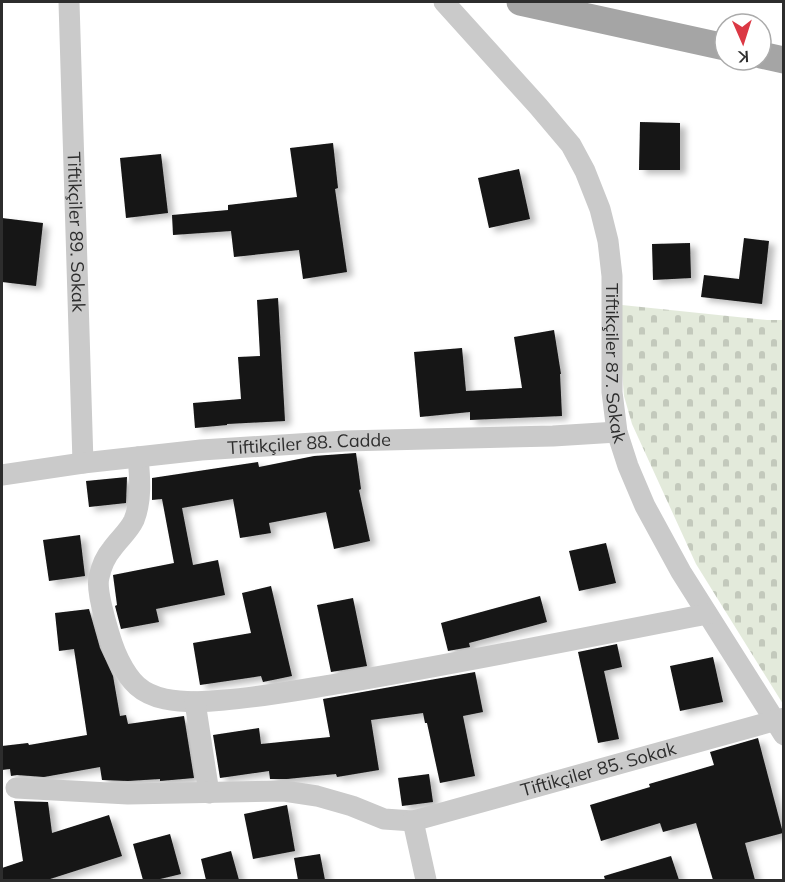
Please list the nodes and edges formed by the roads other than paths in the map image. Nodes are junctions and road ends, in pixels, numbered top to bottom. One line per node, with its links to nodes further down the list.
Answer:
1 (69, 2): 7 (street, Tiftikçiler 89. Sokak)
2 (444, 2): 5 (street, Tiftikçiler 87. Sokak)
3 (520, 2): 4 (main road)
4 (713, 44)
5 (617, 432): 6 (street, Tiftikçiler 88. Cadde); 9 (street, Tiftikçiler 87. Sokak)
6 (138, 457): 7 (street, Tiftikçiler 88. Cadde); 10 (street)
7 (83, 463): 8 (street, Tiftikçiler 88. Cadde)
8 (2, 475)
9 (706, 614): 10 (street); 11 (street, Tiftikçiler 87. Sokak)
10 (195, 702): 13 (street)
11 (780, 725): 14 (street, Tiftikçiler 85. Sokak)
12 (16, 788): 13 (street, Tiftikçiler 85. Sokak)
13 (209, 793): 14 (street, Tiftikçiler 85. Sokak)
14 (413, 821): 15 (street)
15 (426, 880)

